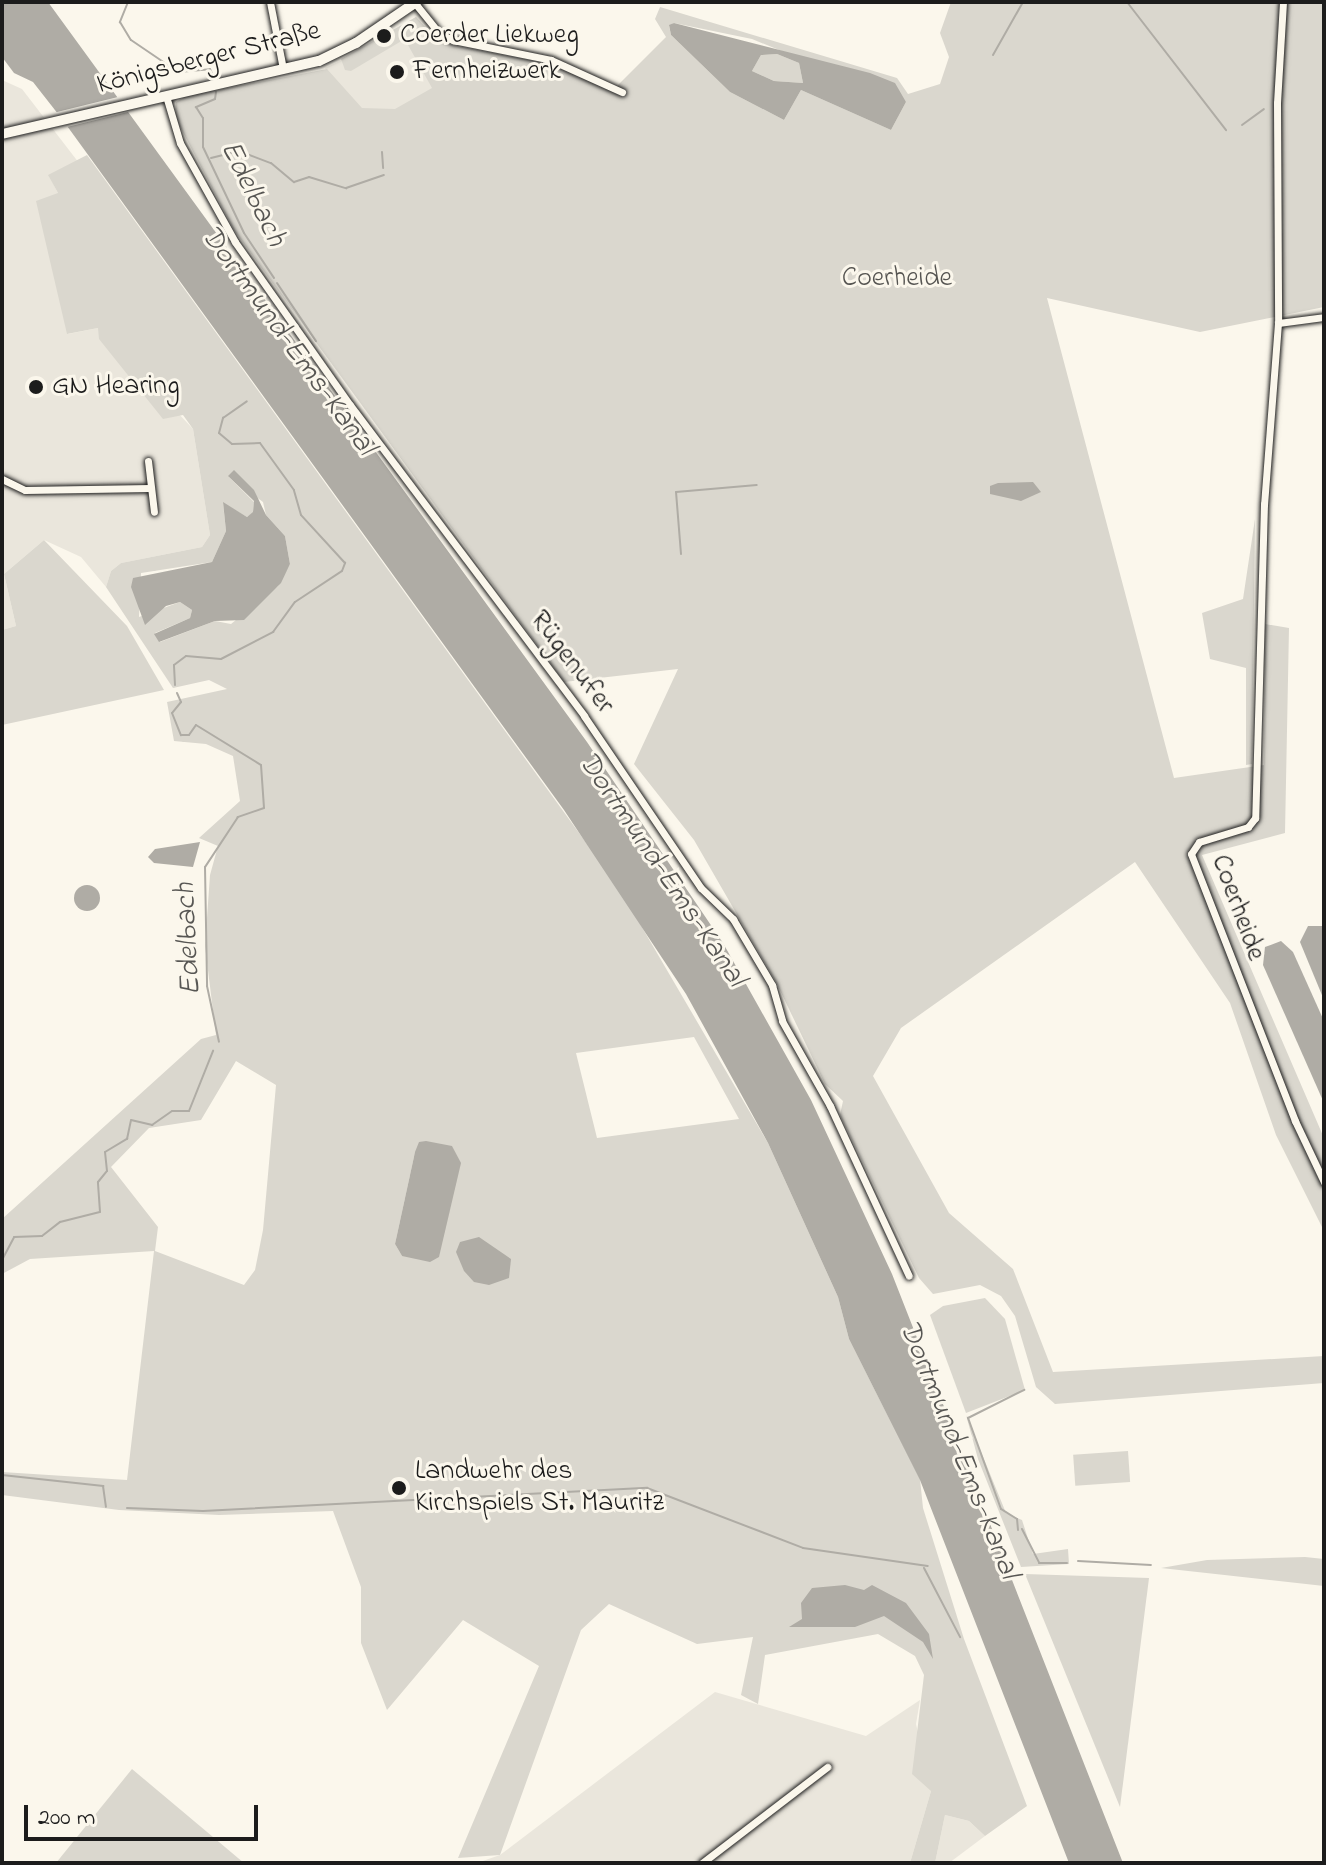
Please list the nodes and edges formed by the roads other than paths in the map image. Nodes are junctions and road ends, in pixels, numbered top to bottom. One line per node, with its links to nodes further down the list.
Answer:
1 (270, 2): 4 (street)
2 (415, 2): 4 (street, Königsberger Straße); 5 (street)
3 (1283, 2): 9 (street, Coerheide)
4 (283, 69): 6 (street, Königsberger Straße)
5 (622, 92)
6 (165, 93): 7 (street, Königsberger Straße); 15 (street, Rügenufer)
7 (2, 134)
8 (1324, 317): 9 (street)
9 (1278, 323): 14 (street, Coerheide)
10 (148, 461): 12 (street)
11 (2, 479): 12 (street)
12 (150, 488): 13 (street)
13 (154, 512)
14 (1324, 1182)
15 (909, 1276)
16 (827, 1767): 17 (street)
17 (702, 1863)

